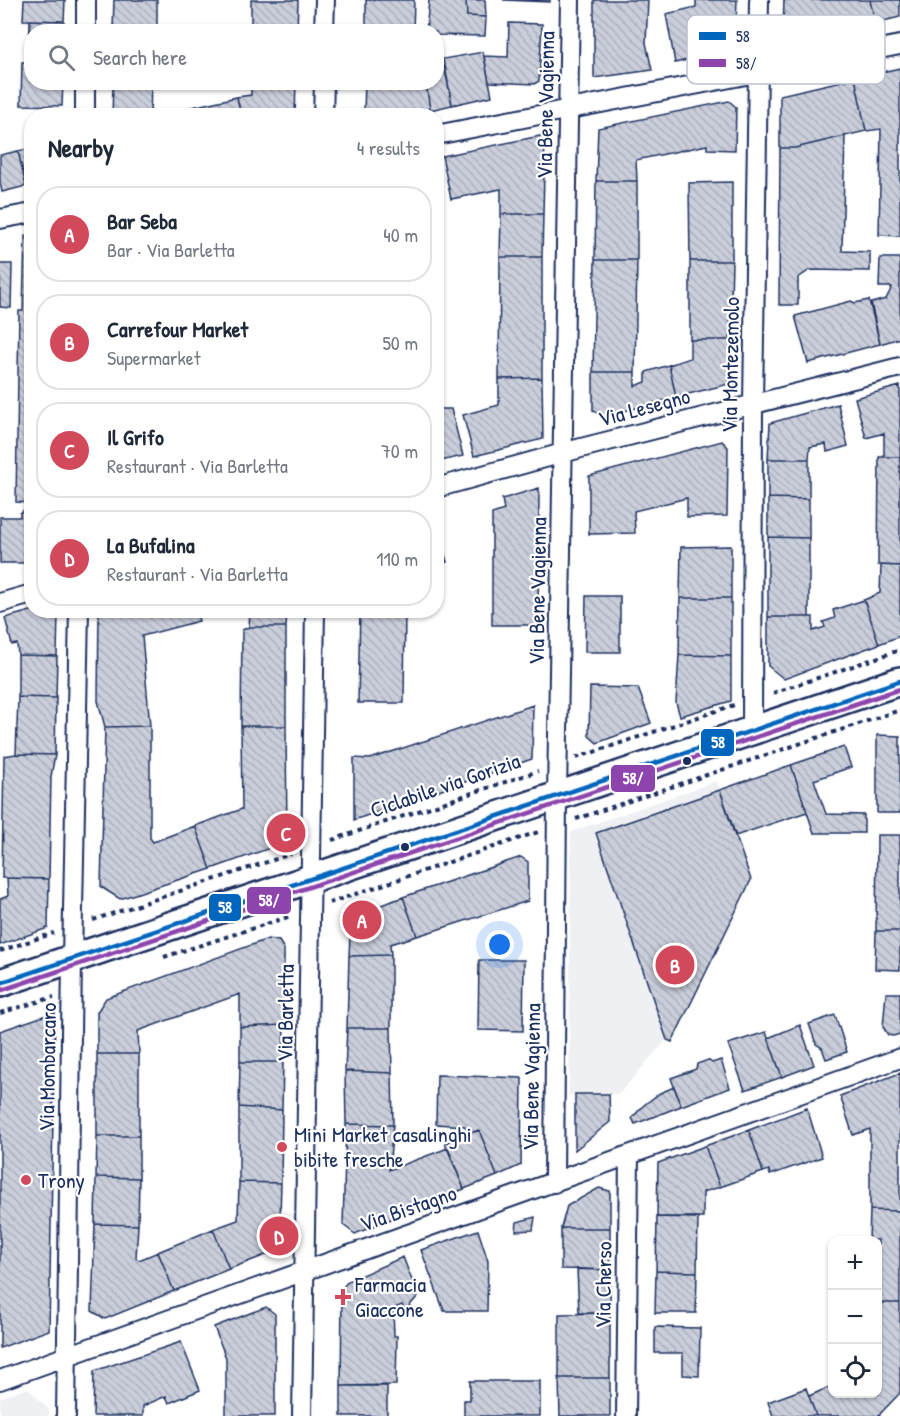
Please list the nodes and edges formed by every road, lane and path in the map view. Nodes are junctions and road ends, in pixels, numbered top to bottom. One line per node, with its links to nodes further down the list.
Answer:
1 (86, 0): 4 (street)
2 (325, 0): 5 (street)
3 (570, 0): 14 (street, Via Bene Vagienna)
4 (86, 24)
5 (324, 24)
6 (900, 45): 7 (street)
7 (885, 48)
8 (699, 84): 14 (street)
9 (759, 84): 19 (street, Via Montezemolo)
10 (85, 90): 12 (street)
11 (324, 90): 13 (street)
12 (85, 108)
13 (323, 108)
14 (569, 110): 15 (street); 20 (street, Via Bene Vagienna)
15 (444, 133)
16 (24, 214): 17 (street)
17 (0, 219)
18 (900, 367): 19 (street, Via Lesegno)
19 (753, 404): 20 (street, Via Lesegno); 28 (street, Via Montezemolo)
20 (563, 453): 21 (street, Via Lesegno); 31 (street, Via Bene Vagienna)
21 (444, 486)
22 (24, 596): 23 (street)
23 (0, 603)
24 (79, 618): 37 (street, Via Mombarcaro)
25 (315, 618): 34 (street, Via Barletta)
26 (900, 650): 28 (path, Ciclabile via Gorizia)
27 (900, 681): 30 (street)
28 (752, 700): 30 (street, Via Montezemolo); 31 (path, Ciclabile via Gorizia)
29 (900, 710): 33 (path)
30 (752, 730): 32 (street)
31 (558, 765): 32 (street, Via Bene Vagienna); 34 (path, Ciclabile via Gorizia)
32 (557, 796): 33 (street, Via Bene Vagienna); 35 (street)
33 (557, 826): 36 (path); 46 (street, Via Bene Vagienna)
34 (312, 847): 35 (street, Via Barletta); 37 (path, Ciclabile via Gorizia)
35 (312, 879): 36 (street, Via Barletta); 39 (street)
36 (311, 909): 40 (path); 47 (street, Via Barletta)
37 (73, 927): 38 (path, Ciclabile via Gorizia); 39 (street, Via Mombarcaro)
38 (0, 951)
39 (72, 959): 41 (street); 42 (street, Via Mombarcaro)
40 (154, 960)
41 (0, 983)
42 (72, 993): 43 (path); 48 (street, Via Mombarcaro)
43 (0, 1013)
44 (900, 1058): 45 (street, Via Bistagno)
45 (628, 1155): 46 (street, Via Bistagno); 52 (street, Via Cherso)
46 (554, 1183): 47 (street, Via Bistagno)
47 (303, 1271): 48 (street, Via Bistagno); 51 (street, Via Barletta)
48 (68, 1356): 49 (street, Via Bistagno); 50 (street, Via Mombarcaro)
49 (0, 1380)
50 (66, 1416)
51 (302, 1416)
52 (626, 1416)

